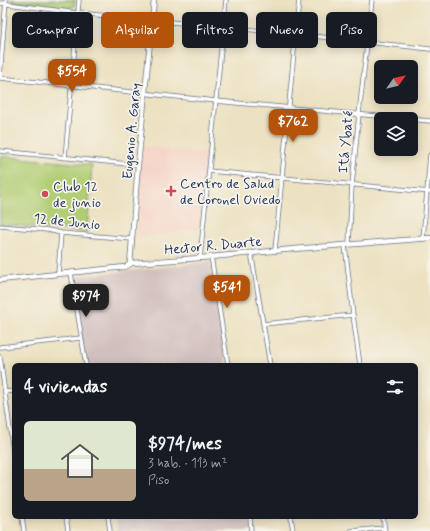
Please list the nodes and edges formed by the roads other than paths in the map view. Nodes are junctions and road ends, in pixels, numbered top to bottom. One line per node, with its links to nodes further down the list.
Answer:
1 (79, 0): 9 (street)
2 (154, 0): 10 (street, Eugenio A. Garay)
3 (226, 0): 11 (street)
4 (299, 0): 12 (street)
5 (372, 0): 13 (street, Itá Ybaté)
6 (6, 2): 7 (street); 8 (street); 21 (street)
7 (0, 3)
8 (71, 12)
9 (78, 12)
10 (153, 12)
11 (225, 12)
12 (298, 12)
13 (371, 12)
14 (377, 43): 20 (street)
15 (75, 48): 22 (street)
16 (149, 48): 23 (street, Eugenio A. Garay)
17 (221, 48): 24 (street)
18 (294, 48): 25 (street)
19 (366, 48): 26 (street, Itá Ybaté)
20 (430, 49)
21 (0, 77): 22 (street)
22 (71, 86): 23 (street); 30 (street)
23 (145, 94): 24 (street); 31 (street, Eugenio A. Garay)
24 (216, 101): 25 (street); 32 (street)
25 (288, 108): 26 (street); 33 (street)
26 (359, 114): 27 (street); 34 (street, Itá Ybaté)
27 (430, 121)
28 (0, 151): 30 (street)
29 (430, 155): 35 (street)
30 (65, 158): 31 (street)
31 (138, 165): 39 (street, Eugenio A. Garay)
32 (209, 171): 33 (street); 45 (street)
33 (282, 178): 34 (street); 42 (street)
34 (352, 185): 35 (street); 41 (street, Itá Ybaté)
35 (429, 192): 40 (street)
36 (0, 226): 37 (street, 12 de Junio)
37 (61, 233): 39 (street, 12 de Junio); 48 (street)
38 (430, 238): 40 (street, Hector R. Duarte)
39 (132, 239): 46 (street, Eugenio A. Garay)
40 (423, 239): 41 (street, Hector R. Duarte)
41 (347, 244): 42 (street, Hector R. Duarte); 50 (street, Itá Ybaté)
42 (275, 250): 43 (street, Hector R. Duarte)
43 (251, 252): 44 (street, Hector R. Duarte); 51 (street)
44 (211, 256): 45 (street, Hector R. Duarte); 56 (street)
45 (200, 258): 46 (street, Hector R. Duarte)
46 (130, 264): 47 (street, Hector R. Duarte)
47 (71, 273): 48 (street, Hector R. Duarte); 52 (street)
48 (58, 274): 49 (street, Hector R. Duarte)
49 (0, 280)
50 (353, 315): 51 (street); 58 (street, Itá Ybaté)
51 (263, 324): 57 (street)
52 (82, 338): 53 (street); 55 (street)
53 (0, 347)
54 (0, 357): 60 (street)
55 (86, 363)
56 (228, 363)
57 (270, 363)
58 (360, 363)
59 (12, 391): 60 (street)
60 (5, 392): 61 (street)
61 (12, 443)
62 (22, 519): 69 (street)
63 (66, 519): 70 (street)
64 (108, 519): 71 (street)
65 (250, 519): 72 (street)
66 (291, 519): 73 (street)
67 (383, 519): 68 (street)
68 (385, 529): 74 (street)
69 (24, 531)
70 (68, 531)
71 (110, 531)
72 (251, 531)
73 (293, 531)
74 (351, 531)

